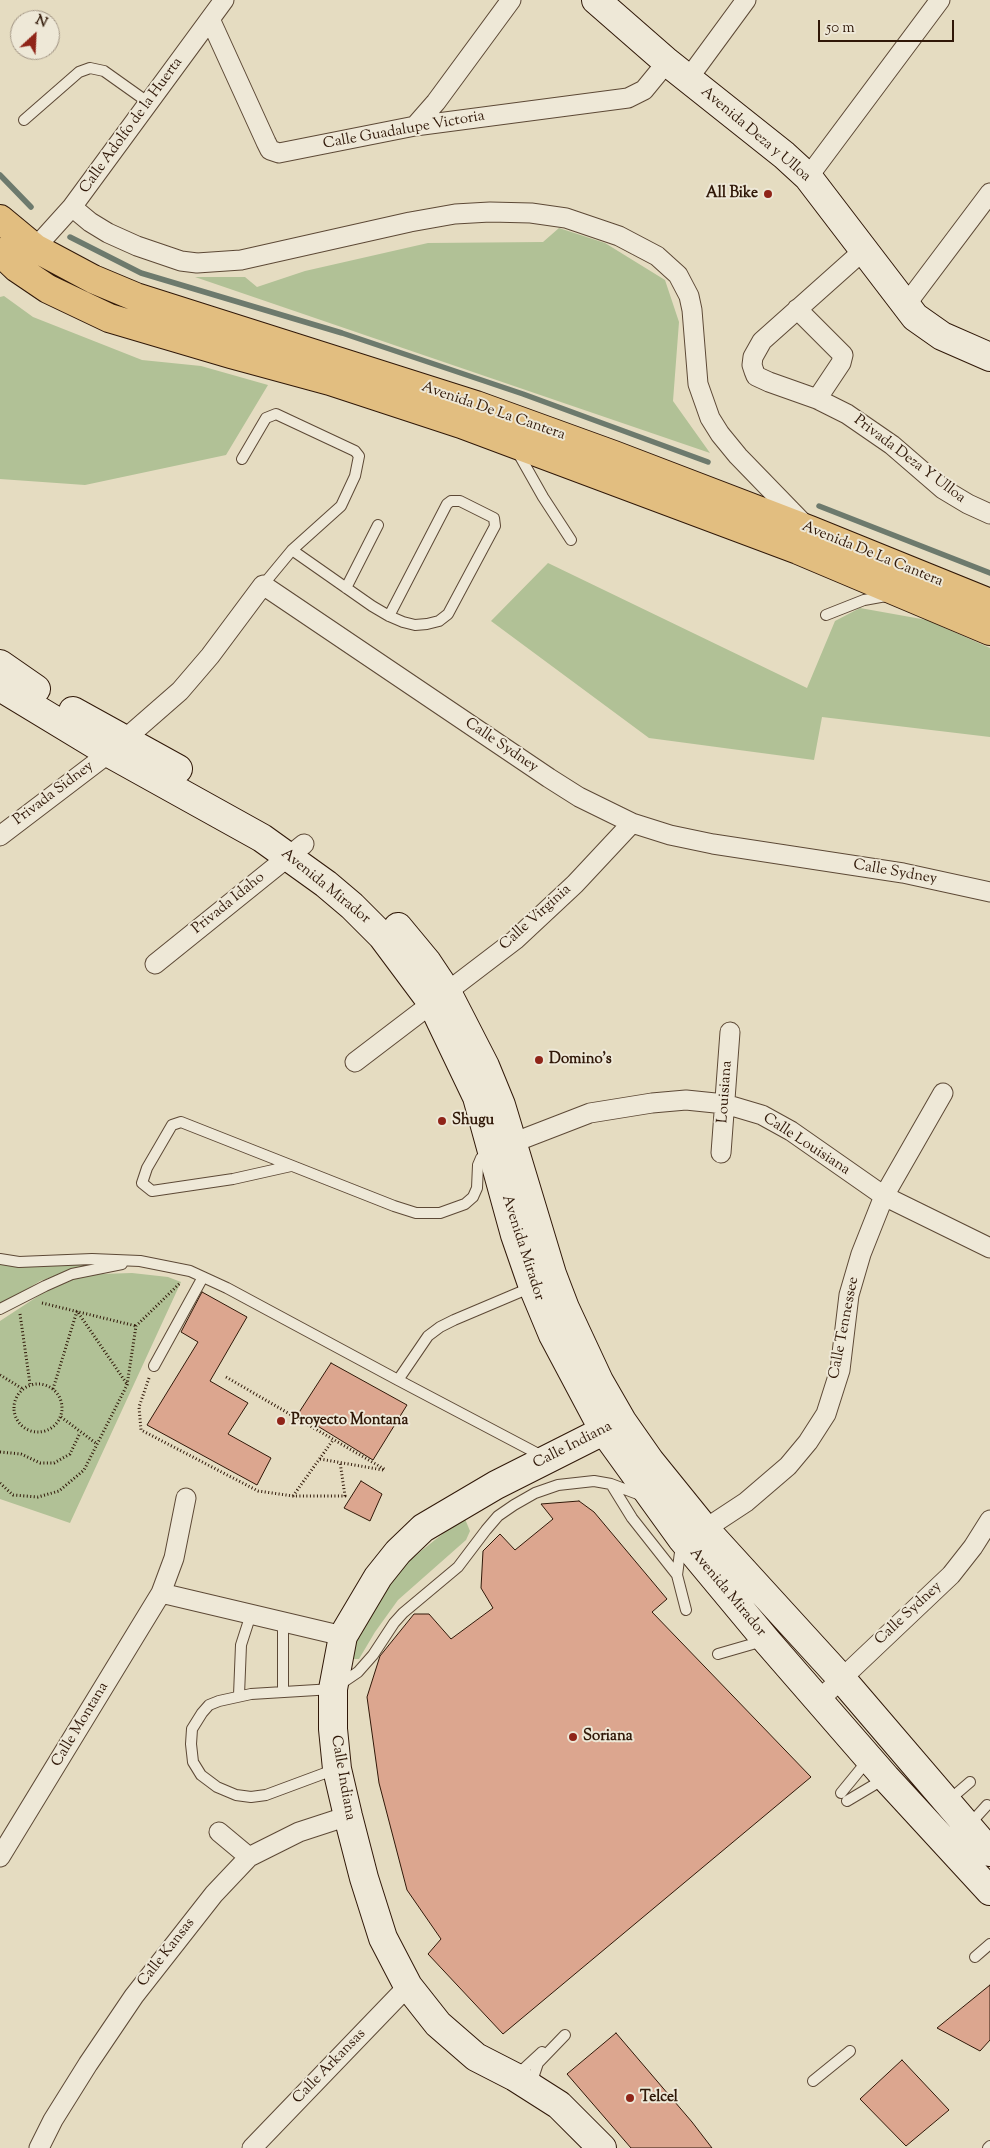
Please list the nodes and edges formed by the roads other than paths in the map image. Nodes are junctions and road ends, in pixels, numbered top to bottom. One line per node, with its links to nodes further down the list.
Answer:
1 (224, 0): 6 (street, Calle Adolfo de la Huerta)
2 (510, 0): 11 (street)
3 (596, 0): 7 (main road, Avenida Deza y Ulloa)
4 (746, 0): 8 (street)
5 (940, 0): 12 (street)
6 (210, 19): 9 (street, Calle Adolfo de la Huerta); 11 (street, Calle Guadalupe Victoria)
7 (667, 62): 8 (main road, Avenida Deza y Ulloa); 11 (street, Calle Guadalupe Victoria)
8 (688, 79): 12 (main road, Avenida Deza y Ulloa)
9 (149, 103): 10 (lane); 14 (street, Calle Adolfo de la Huerta)
10 (24, 120)
11 (415, 126)
12 (808, 177): 17 (main road, Avenida Deza y Ulloa)
13 (990, 193): 19 (street)
14 (72, 207): 16 (street, Calle Adolfo de la Huerta); 27 (street)
15 (0, 219): 16 (main road, Avenida De La Cantera)
16 (35, 248): 27 (main road, Avenida De La Cantera)
17 (864, 250): 19 (main road, Avenida Deza y Ulloa); 20 (street)
18 (0, 252): 23 (main road, Avenida De La Cantera)
19 (905, 306): 21 (main road, Avenida Deza y Ulloa)
20 (797, 309): 22 (street); 22 (street, Privada Deza Y Ulloa)
21 (990, 357)
22 (818, 399): 25 (street, Privada Deza Y Ulloa)
23 (513, 444): 28 (lane); 32 (main road, Avenida De La Cantera)
24 (242, 459): 29 (lane)
25 (990, 514)
26 (378, 525): 31 (lane)
27 (810, 530): 33 (main road, Avenida De La Cantera)
28 (571, 540)
29 (292, 550): 30 (lane); 31 (lane)
30 (263, 584): 39 (street); 40 (street, Calle Sydney)
31 (346, 588): 35 (lane)
32 (904, 596): 34 (lane); 36 (main road, Avenida De La Cantera)
33 (990, 603)
34 (826, 614)
35 (389, 616): 35 (lane)
36 (990, 631)
37 (0, 664): 39 (main road, Avenida Mirador)
38 (0, 687): 39 (main road, Avenida Mirador)
39 (116, 746): 41 (street, Privada Sidney); 42 (main road, Avenida Mirador)
40 (632, 823): 43 (street, Calle Sydney); 45 (street, Calle Virginia)
41 (0, 836)
42 (297, 850): 44 (street, Privada Idaho); 45 (main road, Avenida Mirador)
43 (990, 892)
44 (154, 964)
45 (439, 997): 47 (street, Calle Virginia); 50 (main road, Avenida Mirador)
46 (730, 1032): 49 (street, Louisiana)
47 (355, 1062)
48 (943, 1093): 53 (street, Calle Tennessee)
49 (725, 1104): 50 (street, Calle Louisiana); 51 (street, Louisiana); 53 (street, Calle Louisiana)
50 (503, 1147): 52 (lane); 58 (main road, Avenida Mirador); 62 (main road, Avenida Mirador)
51 (721, 1153)
52 (291, 1166): 52 (lane)
53 (884, 1196): 54 (street, Calle Louisiana); 69 (street, Calle Tennessee)
54 (990, 1248)
55 (0, 1259): 56 (lane)
56 (140, 1261): 57 (lane); 59 (lane)
57 (203, 1277): 60 (lane); 61 (lane)
58 (533, 1287): 61 (lane); 62 (main road, Avenida Mirador)
59 (0, 1309)
60 (154, 1366)
61 (398, 1380): 63 (lane)
62 (613, 1426): 63 (main road, Calle Indiana); 67 (main road, Avenida Mirador); 69 (main road, Avenida Mirador)
63 (550, 1459): 65 (main road, Calle Indiana)
64 (611, 1484): 65 (lane); 67 (lane); 70 (lane)
65 (505, 1495): 75 (main road, Calle Indiana); 79 (lane)
66 (186, 1498): 71 (street, Calle Montana)
67 (653, 1499): 69 (main road, Avenida Mirador)
68 (990, 1520): 78 (street, Calle Sydney)
69 (693, 1534): 70 (lane); 76 (main road, Avenida Mirador); 78 (main road, Avenida Mirador)
70 (678, 1575): 72 (lane)
71 (161, 1593): 73 (street); 92 (street, Calle Montana)
72 (686, 1610)
73 (251, 1614): 74 (street); 81 (lane)
74 (283, 1622): 75 (street); 80 (lane)
75 (343, 1636): 79 (main road, Calle Indiana)
76 (766, 1640): 77 (lane); 82 (main road, Avenida Mirador)
77 (718, 1654)
78 (841, 1678): 82 (street, Calle Sydney); 86 (main road, Avenida Mirador)
79 (333, 1689): 80 (lane); 84 (main road, Calle Indiana)
80 (283, 1692): 81 (lane)
81 (239, 1695): 84 (lane)
82 (818, 1700): 83 (main road, Avenida Mirador)
83 (878, 1768): 83 (lane); 94 (main road, Avenida Mirador)
84 (337, 1769): 88 (main road, Calle Indiana)
85 (970, 1782): 86 (lane)
86 (943, 1798): 89 (main road, Avenida Mirador)
87 (987, 1805): 89 (lane)
88 (348, 1816): 93 (street, Calle Kansas); 97 (main road, Calle Indiana)
89 (968, 1827): 91 (main road, Avenida Mirador)
90 (219, 1832): 93 (street)
91 (990, 1852)
92 (0, 1857)
93 (249, 1857): 101 (street, Calle Kansas)
94 (990, 1891)
95 (990, 1944): 96 (lane)
96 (975, 1957)
97 (408, 1986): 100 (main road, Calle Indiana); 102 (street, Calle Arkansas)
98 (850, 2051): 99 (lane)
99 (813, 2081)
100 (526, 2084): 100 (lane); 103 (main road, Calle Indiana)
101 (39, 2148)
102 (252, 2148)
103 (601, 2148)

